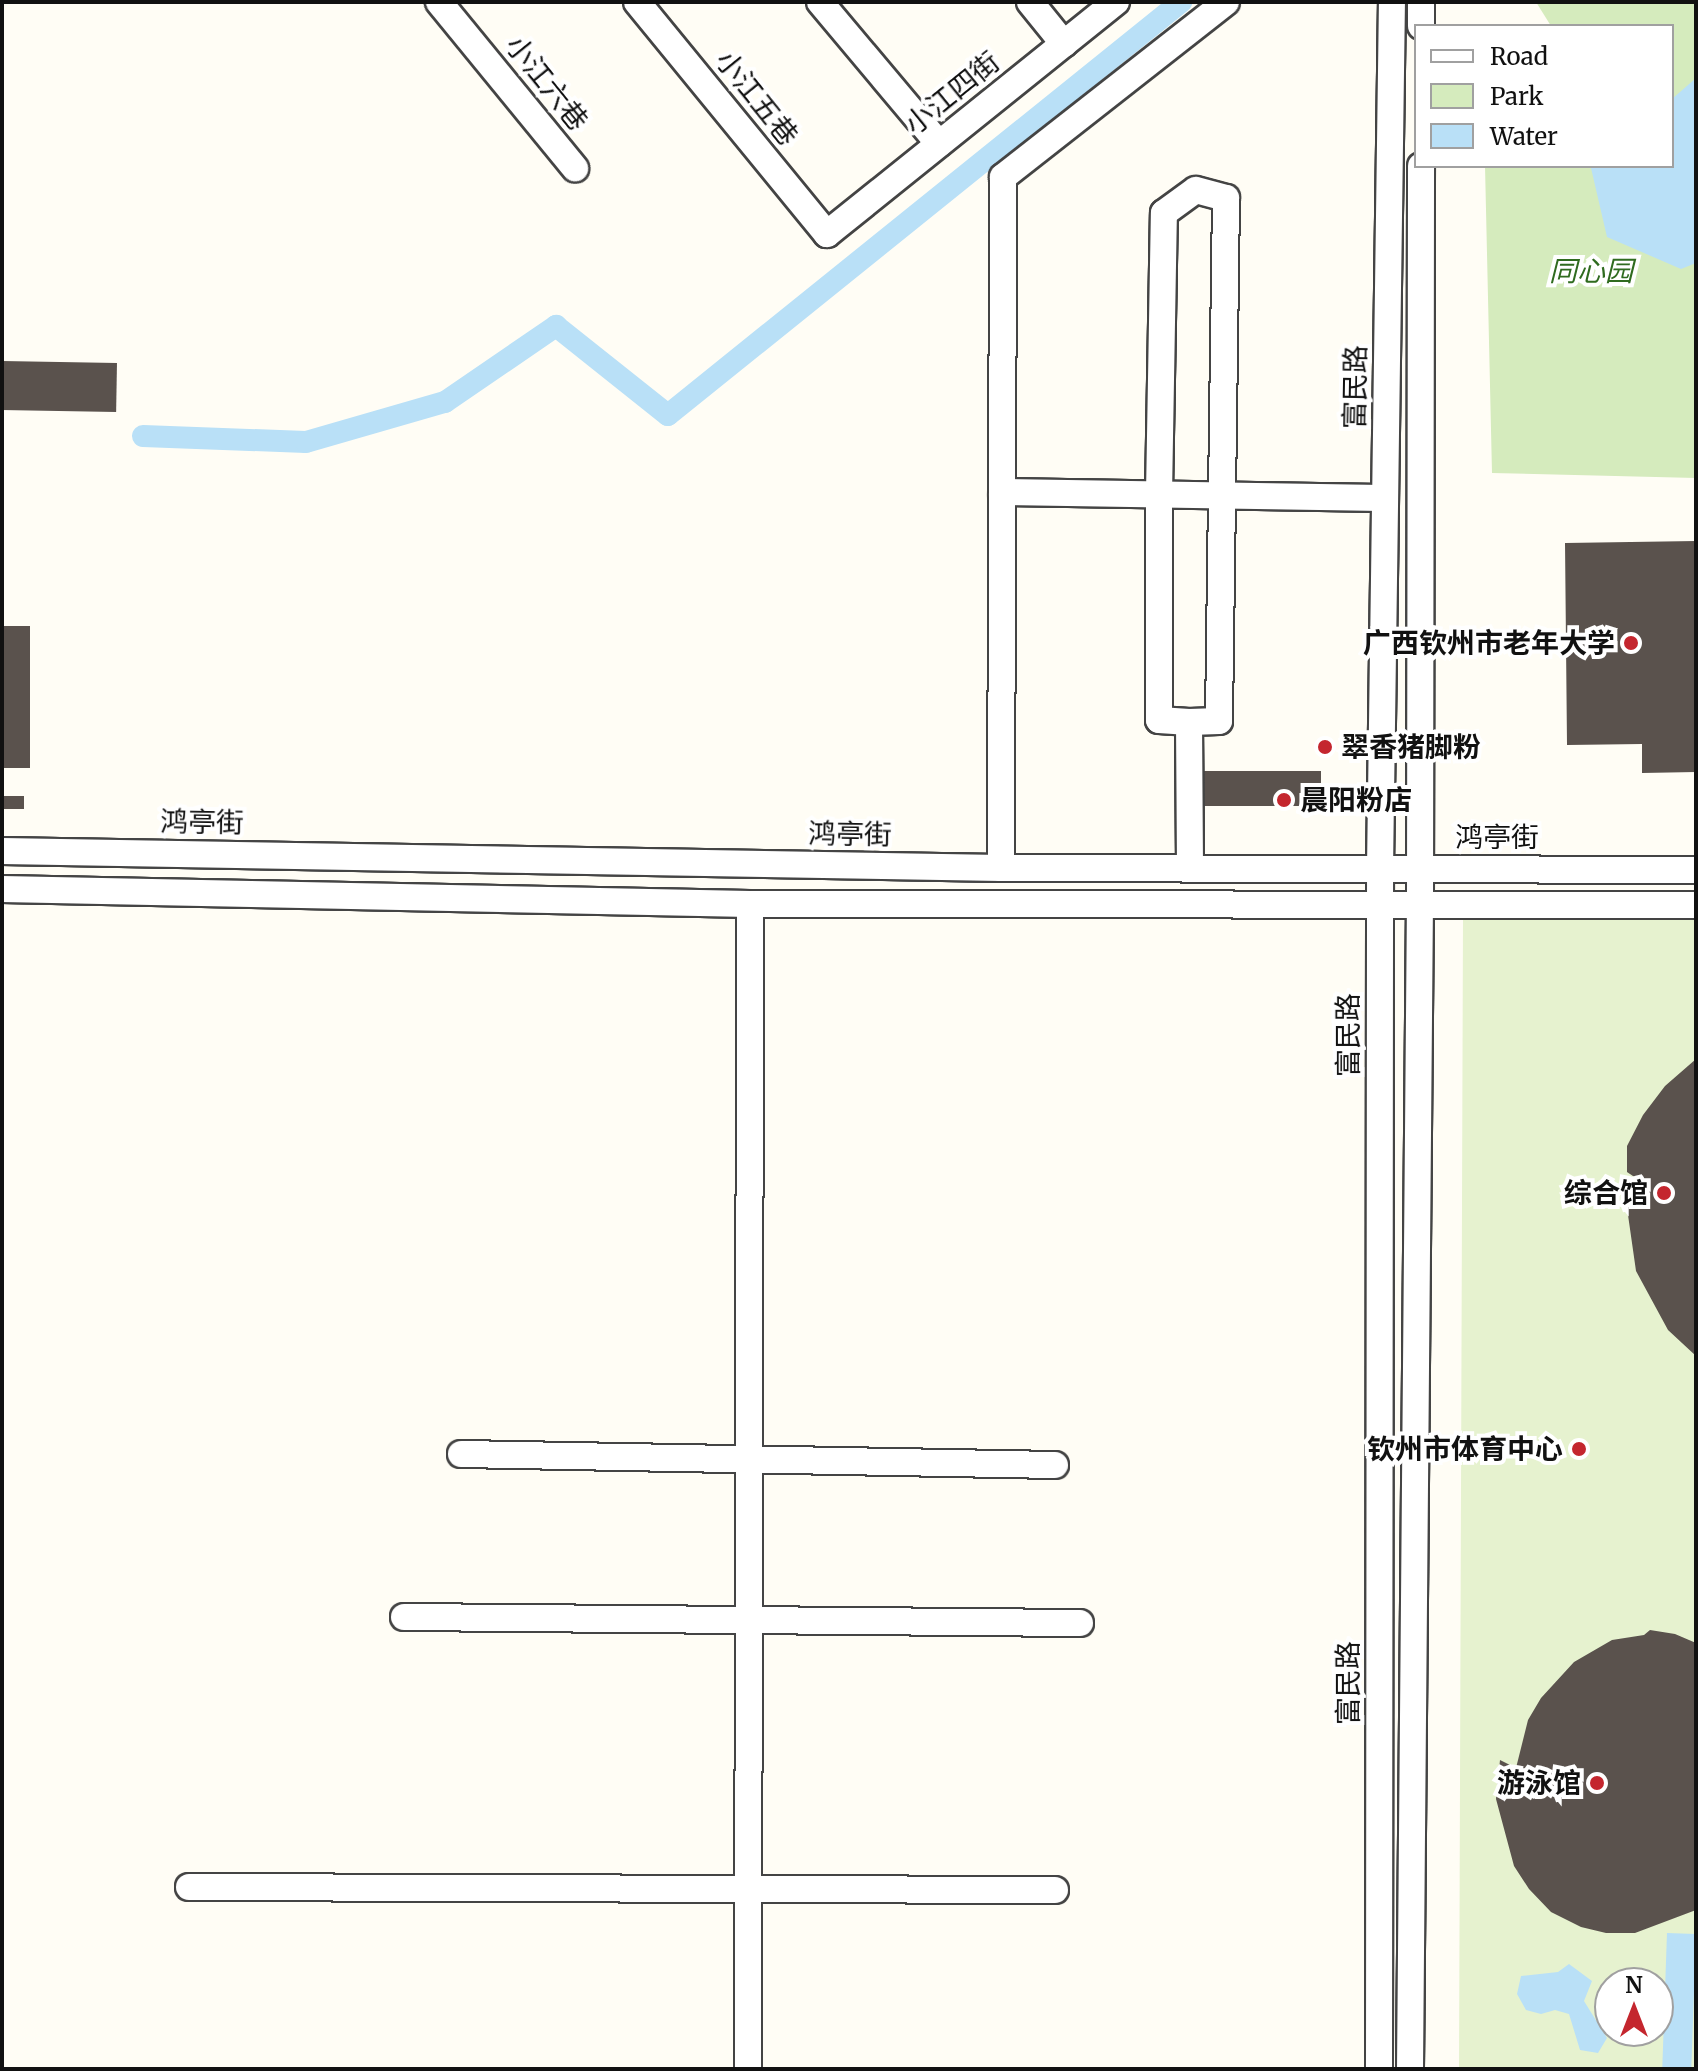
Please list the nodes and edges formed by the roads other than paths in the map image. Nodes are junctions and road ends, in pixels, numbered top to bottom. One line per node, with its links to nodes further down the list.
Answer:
1 (439, 2): 12 (street, 小江六巷)
2 (637, 2): 14 (street, 小江五巷)
3 (820, 2): 11 (street)
4 (1030, 2): 10 (street)
5 (1116, 2): 10 (street, 小江四街)
6 (1226, 2): 15 (street)
7 (1392, 2): 18 (street, 富民路)
8 (1421, 2): 9 (street)
9 (1421, 24)
10 (1064, 44): 11 (street, 小江四街)
11 (939, 144): 14 (street, 小江四街)
12 (575, 168)
13 (1421, 168): 22 (street)
14 (827, 234)
15 (1002, 492): 16 (street); 21 (street)
16 (1159, 494): 17 (street); 17 (street); 19 (street)
17 (1223, 495): 18 (street); 19 (street)
18 (1385, 498): 24 (street, 富民路)
19 (1189, 722): 23 (street)
20 (2, 851): 21 (street, 鸿亭街)
21 (1001, 868): 23 (street, 鸿亭街)
22 (1420, 868): 24 (street, 鸿亭街); 25 (street, 鸿亭街); 29 (street)
23 (1190, 869): 24 (street, 鸿亭街)
24 (1380, 869): 28 (street, 富民路)
25 (1696, 870)
26 (2, 889): 27 (street)
27 (750, 904): 28 (street); 32 (street)
28 (1380, 904): 29 (street); 41 (street, 富民路)
29 (1420, 904): 30 (street); 42 (street)
30 (1696, 905)
31 (461, 1454): 32 (street)
32 (749, 1459): 33 (street); 35 (street)
33 (1055, 1465)
34 (404, 1617): 35 (street)
35 (749, 1620): 36 (street); 38 (street)
36 (1080, 1623)
37 (189, 1887): 38 (street)
38 (748, 1888): 39 (street); 40 (street)
39 (1055, 1890)
40 (748, 2069)
41 (1379, 2069)
42 (1410, 2069)

